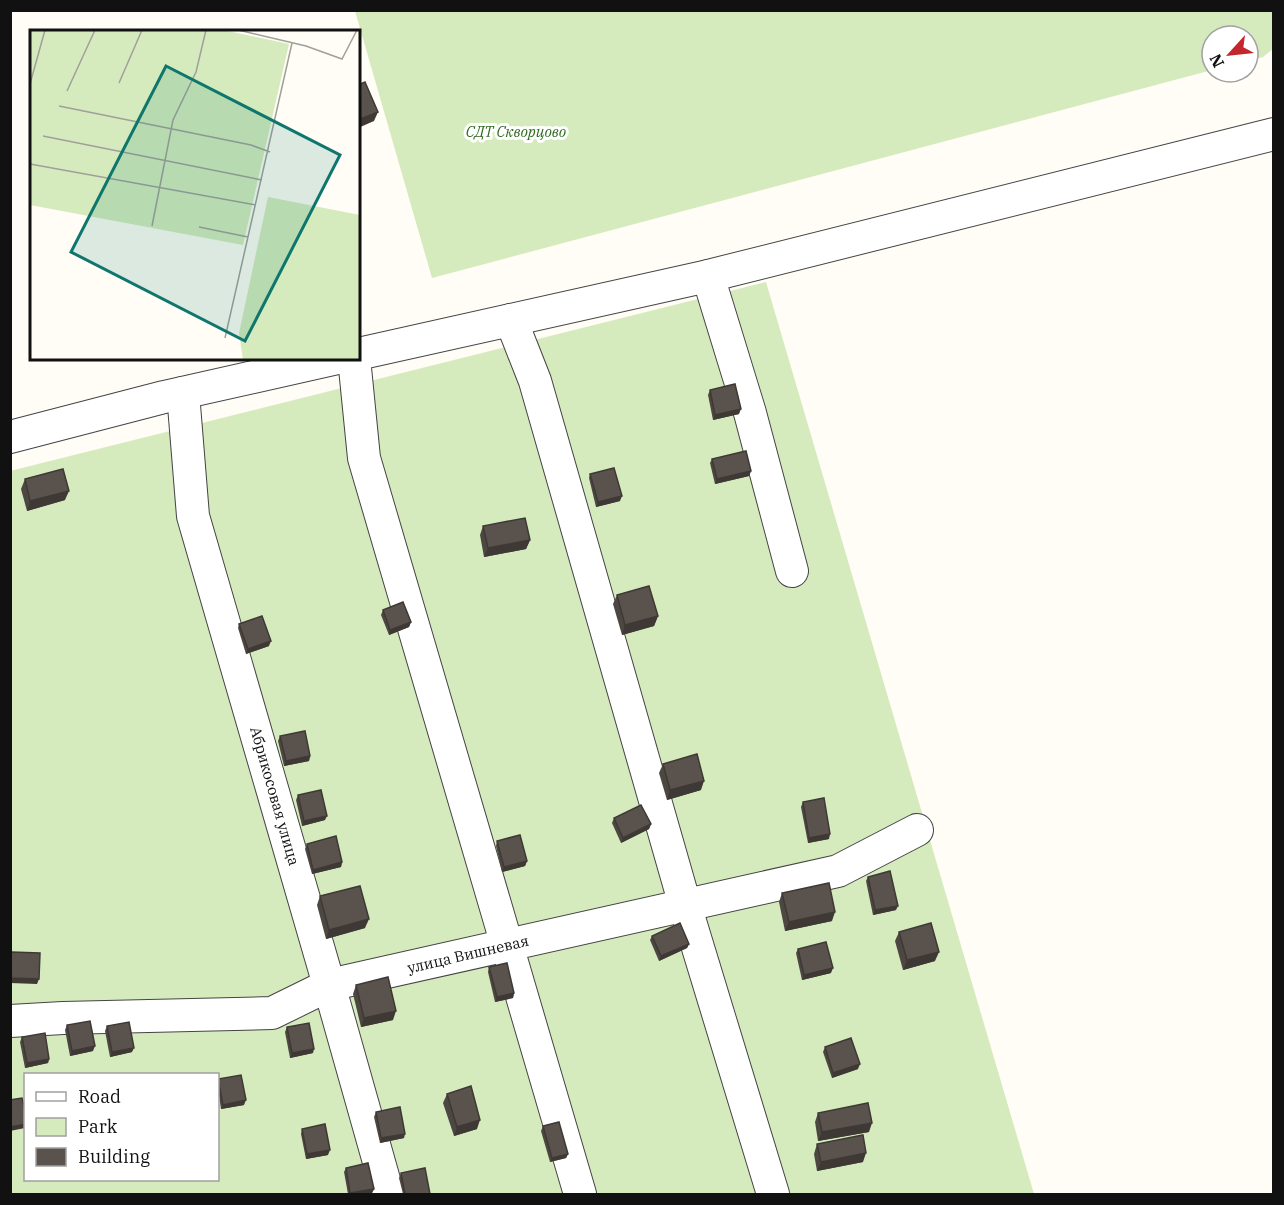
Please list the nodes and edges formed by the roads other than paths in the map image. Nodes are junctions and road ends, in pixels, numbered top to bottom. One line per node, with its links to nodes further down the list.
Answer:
1 (1274, 134): 2 (street)
2 (708, 276): 3 (street); 9 (street)
3 (511, 320): 4 (street); 11 (street)
4 (360, 354)
5 (329, 360): 7 (street)
6 (354, 360): 12 (street)
7 (183, 393): 8 (street); 13 (street, Абрикосовая улица)
8 (10, 437)
9 (792, 571)
10 (917, 830): 11 (street, улица Вишневая)
11 (686, 905): 12 (street, улица Вишневая); 17 (street)
12 (507, 945): 13 (street, улица Вишневая); 16 (street)
13 (329, 985): 14 (street, улица Вишневая); 15 (street, Абрикосовая улица)
14 (10, 1021)
15 (388, 1194)
16 (580, 1194)
17 (773, 1194)

